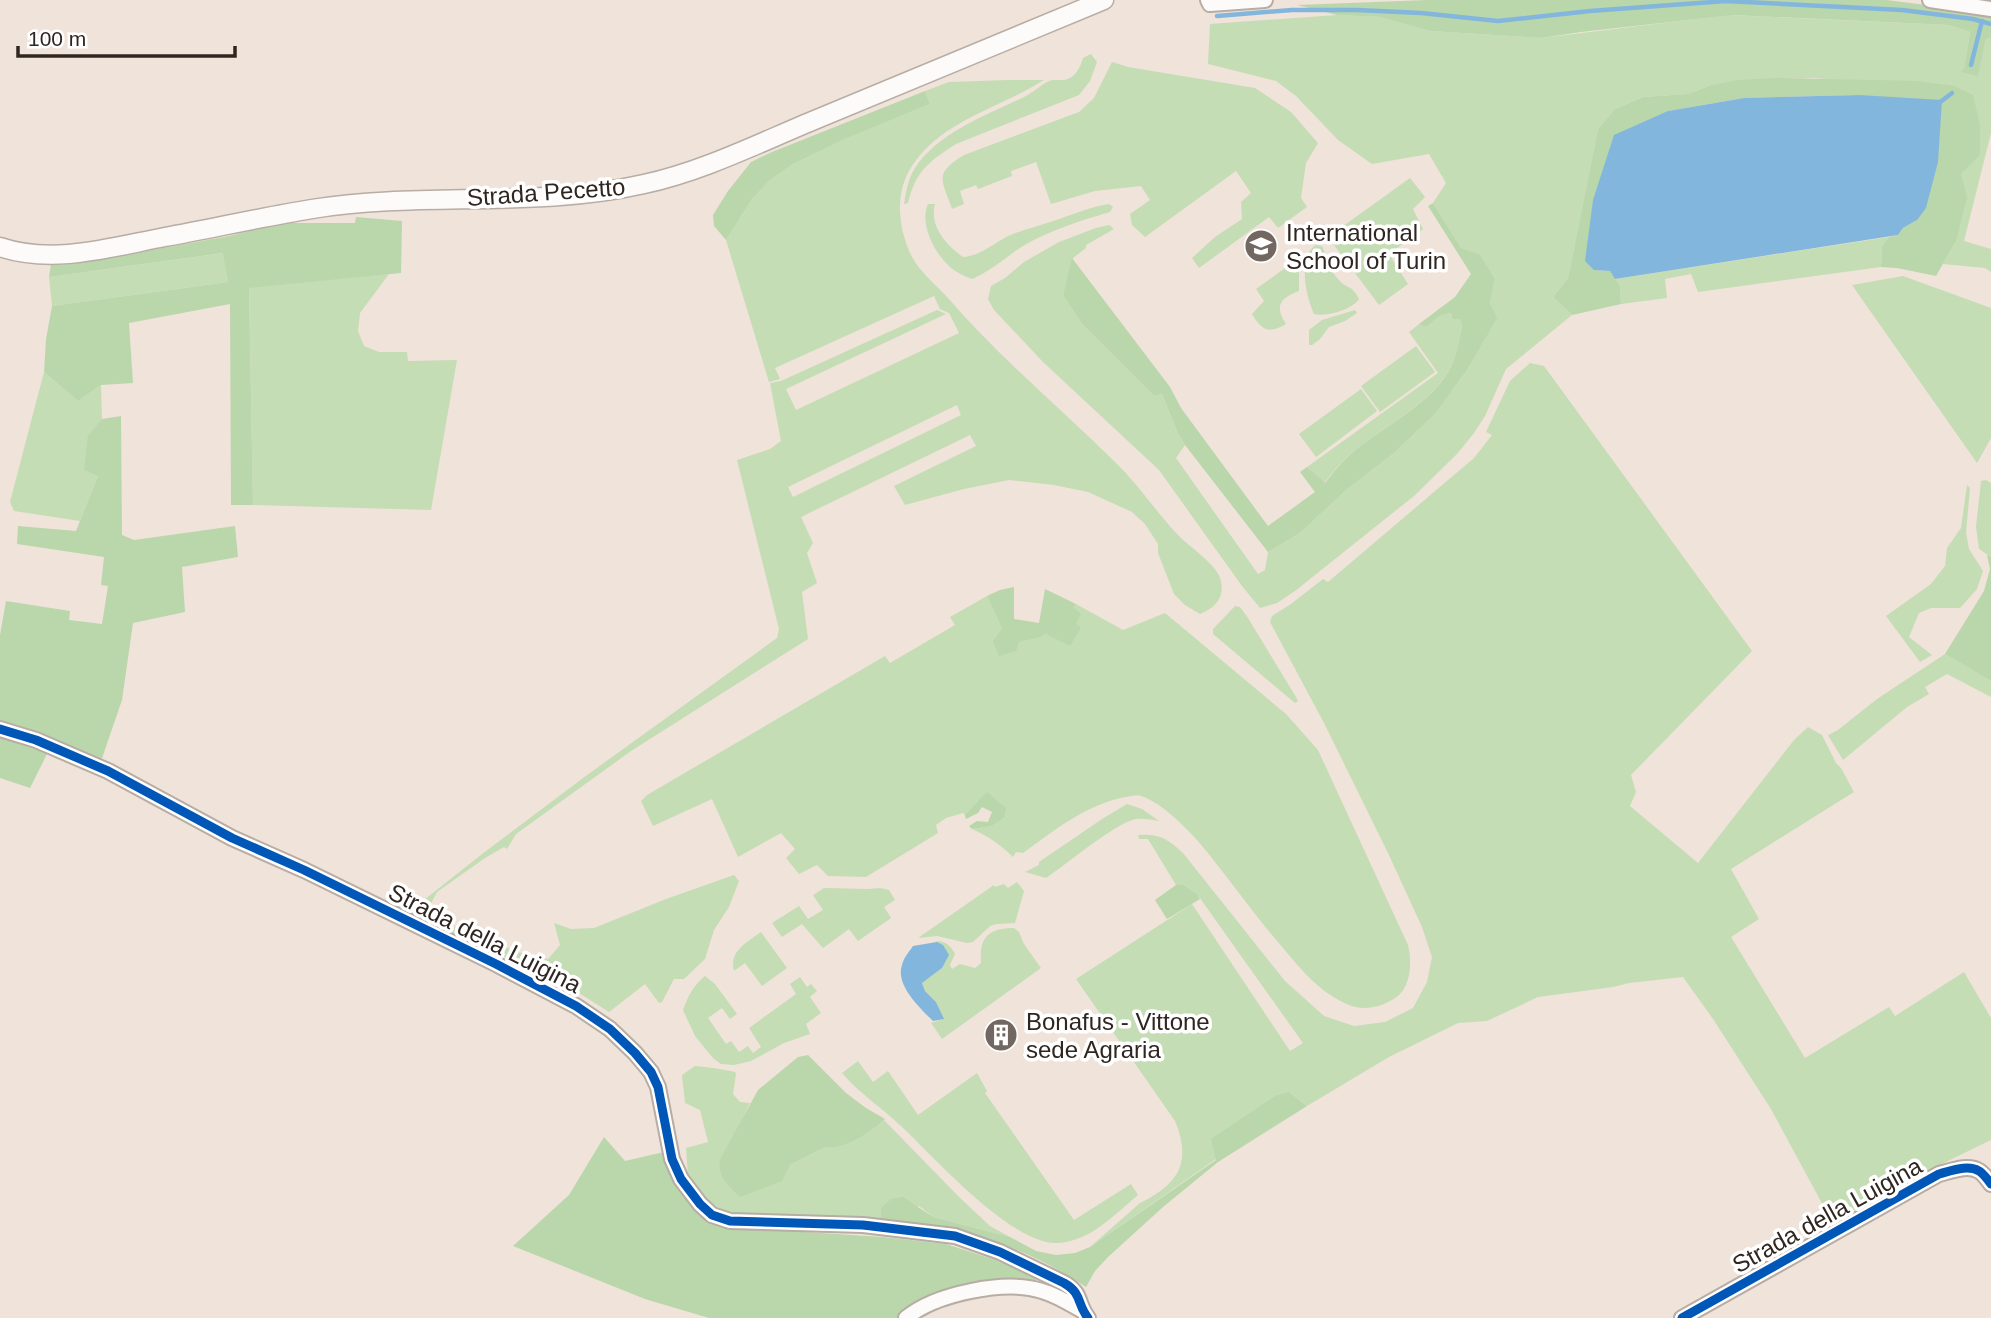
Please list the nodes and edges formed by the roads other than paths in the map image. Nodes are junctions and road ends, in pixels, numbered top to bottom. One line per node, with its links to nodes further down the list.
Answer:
1 (1104, 0): 6 (main road, Strada Pecetto)
2 (1208, 0): 3 (street)
3 (1265, 0)
4 (1930, 0): 5 (street)
5 (1991, 9)
6 (0, 247)
7 (0, 729): 9 (street, Strada della Luigina)
8 (1991, 1184): 11 (street, Strada della Luigina)
9 (1085, 1314): 10 (street)
10 (906, 1318)
11 (1682, 1318)

